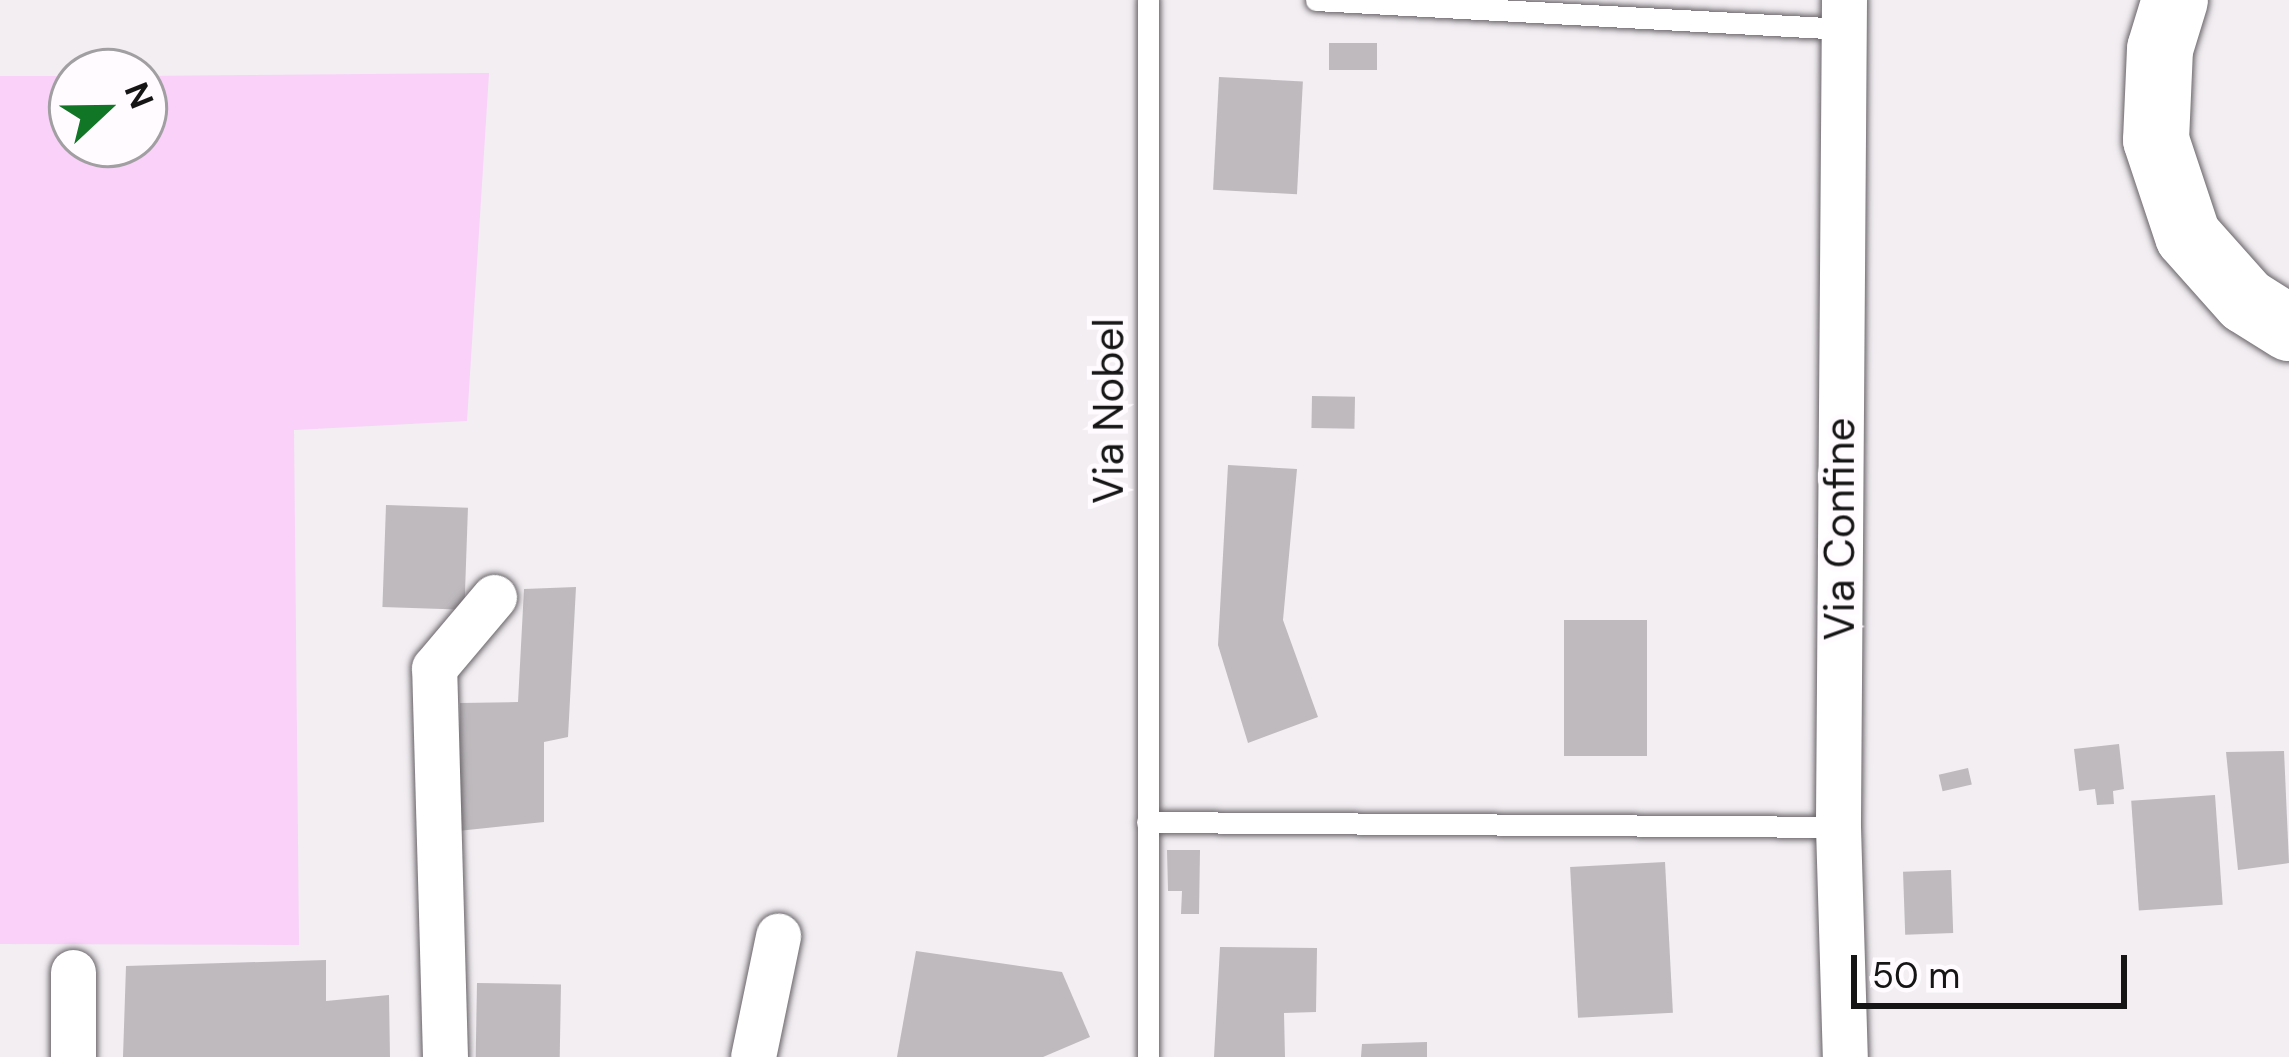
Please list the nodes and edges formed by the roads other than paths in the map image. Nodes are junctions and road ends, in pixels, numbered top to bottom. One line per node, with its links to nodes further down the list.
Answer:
1 (1148, 0): 7 (lane, Via Nobel)
2 (1316, 0): 4 (lane)
3 (2175, 0): 5 (main road)
4 (1844, 14): 8 (street, Via Confine)
5 (2289, 328)
6 (494, 597): 12 (street)
7 (1148, 822): 8 (lane); 14 (lane, Via Nobel)
8 (1838, 827): 15 (street, Via Confine)
9 (778, 936): 13 (street)
10 (73, 972): 11 (street)
11 (73, 1057)
12 (445, 1057)
13 (753, 1057)
14 (1148, 1057)
15 (1845, 1057)

